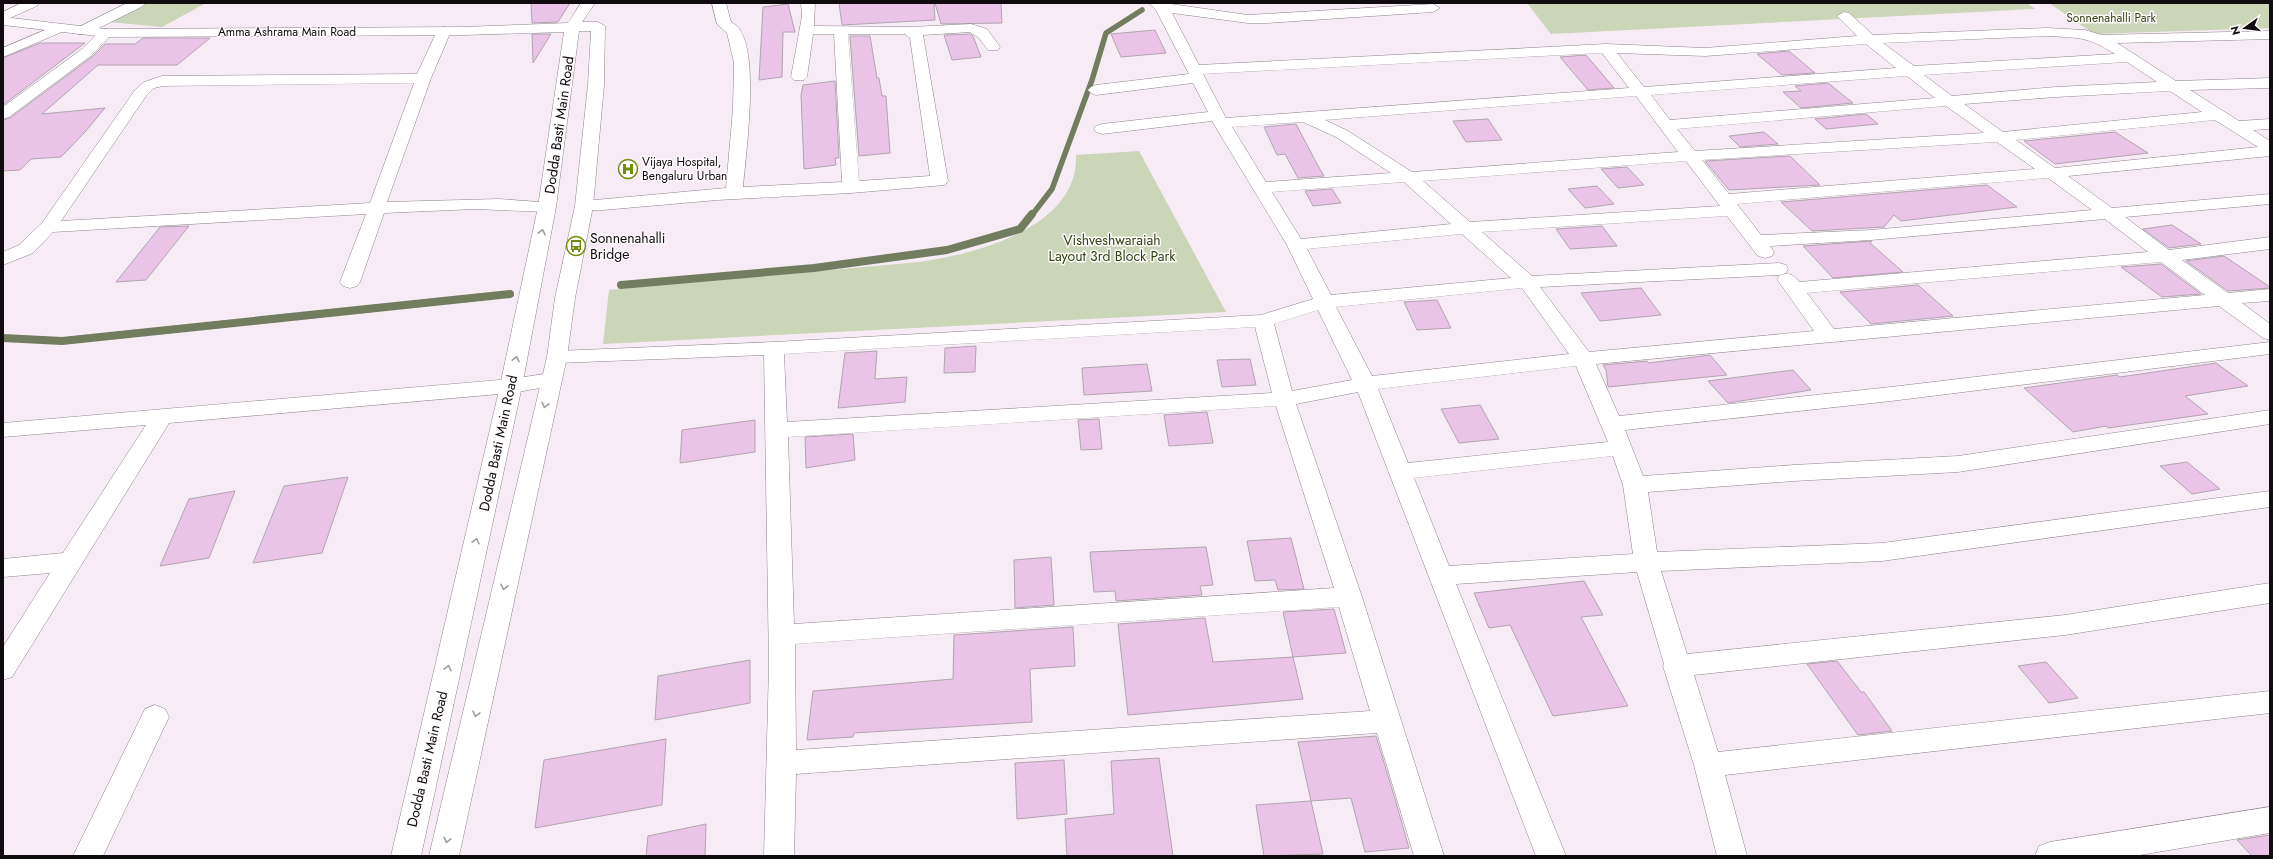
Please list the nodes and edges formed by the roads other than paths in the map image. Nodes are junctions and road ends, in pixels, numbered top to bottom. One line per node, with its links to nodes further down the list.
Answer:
1 (32, 3): 9 (street)
2 (138, 3): 16 (street)
3 (719, 3): 51 (street)
4 (808, 3): 14 (street)
5 (586, 5): 11 (street); 12 (street, Dodda Basti Main Road)
6 (1164, 5): 7 (street); 28 (street)
7 (1433, 8)
8 (1844, 16): 21 (street)
9 (3, 17)
10 (3, 21): 13 (street, Amma Ashrama Main Road)
11 (598, 26): 12 (street); 54 (street, Dodda Basti Main Road)
12 (572, 27): 17 (street, Amma Ashrama Main Road); 55 (street, Dodda Basti Main Road)
13 (59, 28): 16 (street, Amma Ashrama Main Road); 25 (street)
14 (807, 30): 15 (street); 30 (street)
15 (838, 30): 18 (street); 49 (street)
16 (82, 31): 19 (street, Amma Ashrama Main Road)
17 (444, 31): 19 (street, Amma Ashrama Main Road); 29 (street)
18 (911, 31): 23 (street); 49 (street)
19 (106, 33): 36 (street)
20 (2270, 34): 22 (street)
21 (1869, 39): 22 (street); 24 (street); 27 (street)
22 (2101, 40): 26 (street)
23 (993, 47)
24 (1606, 48): 28 (street); 34 (street)
25 (3, 53)
26 (2128, 58): 27 (street); 32 (street)
27 (1911, 71): 34 (street); 35 (street)
28 (1195, 74): 33 (street); 39 (street)
29 (423, 78): 56 (street); 58 (street)
30 (799, 78)
31 (2270, 83): 32 (street)
32 (2173, 86): 35 (street); 37 (street)
33 (1096, 90)
34 (1640, 92): 38 (street); 41 (street)
35 (1950, 102): 41 (street); 44 (street)
36 (3, 114)
37 (2216, 115): 42 (street); 44 (street)
38 (1307, 117): 39 (street); 48 (street)
39 (1219, 119): 43 (street); 50 (street)
40 (2270, 124): 42 (street)
41 (1666, 125): 46 (street)
42 (2234, 126): 45 (street)
43 (1102, 129)
44 (2001, 137): 46 (street); 47 (street)
45 (2270, 150): 47 (street)
46 (1690, 156): 48 (street); 53 (street)
47 (2051, 172): 53 (street); 57 (street)
48 (1407, 176): 50 (street); 59 (street)
49 (851, 188): 51 (street)
50 (1261, 188): 62 (street)
51 (734, 193): 54 (street)
52 (2270, 199): 57 (street)
53 (1728, 205): 59 (street); 60 (street)
54 (584, 206): 78 (street, Dodda Basti Main Road)
55 (547, 207): 56 (street); 80 (street, Dodda Basti Main Road, one-way to 55)
56 (377, 208): 58 (street); 66 (street)
57 (2107, 213): 60 (street); 63 (street)
58 (48, 227): 64 (street)
59 (1467, 228): 62 (street); 67 (street)
60 (1756, 241): 65 (street)
61 (2270, 243): 63 (street)
62 (1296, 245): 71 (street)
63 (2166, 256): 68 (street); 70 (street)
64 (3, 260)
65 (1779, 269): 67 (street); 68 (street)
66 (350, 282)
67 (1526, 282): 71 (street); 77 (street)
68 (1793, 288): 74 (street)
69 (2270, 295): 70 (street)
70 (2222, 299): 73 (street); 74 (street)
71 (1324, 302): 72 (street); 79 (street)
72 (1263, 321): 75 (street); 81 (street)
73 (2270, 334)
74 (1828, 336): 77 (street)
75 (774, 348): 78 (street); 86 (street)
76 (2270, 348): 84 (street)
77 (1583, 359): 79 (street); 84 (street)
78 (554, 369): 80 (street); 108 (street, one-way to 108)
79 (1365, 384): 81 (street); 88 (street)
80 (511, 386): 82 (street); 107 (street, Dodda Basti Main Road, one-way to 80)
81 (1284, 400): 86 (street); 96 (street)
82 (162, 416): 85 (street); 91 (street)
83 (2270, 417): 89 (street)
84 (1612, 424): 87 (street)
85 (3, 430)
86 (777, 430): 97 (street)
87 (1621, 448): 88 (street); 89 (street)
88 (1400, 472): 94 (street)
89 (1636, 485): 92 (street)
90 (2270, 499): 92 (street)
91 (71, 562): 93 (street); 99 (street)
92 (1646, 562): 94 (street); 98 (street)
93 (3, 568)
94 (1441, 576): 111 (street)
95 (2270, 593): 98 (street)
96 (1349, 597): 97 (street); 102 (street)
97 (782, 635): 103 (street)
98 (1676, 666): 104 (street)
99 (3, 669)
100 (2270, 702): 104 (street)
101 (155, 717): 106 (street)
102 (1388, 721): 103 (street); 110 (street)
103 (783, 764): 109 (street)
104 (1708, 765): 112 (street)
105 (2270, 820): 113 (street)
106 (88, 856)
107 (406, 856)
108 (444, 856)
109 (779, 856)
110 (1429, 856)
111 (1551, 856)
112 (1732, 856)
113 (2050, 856)

